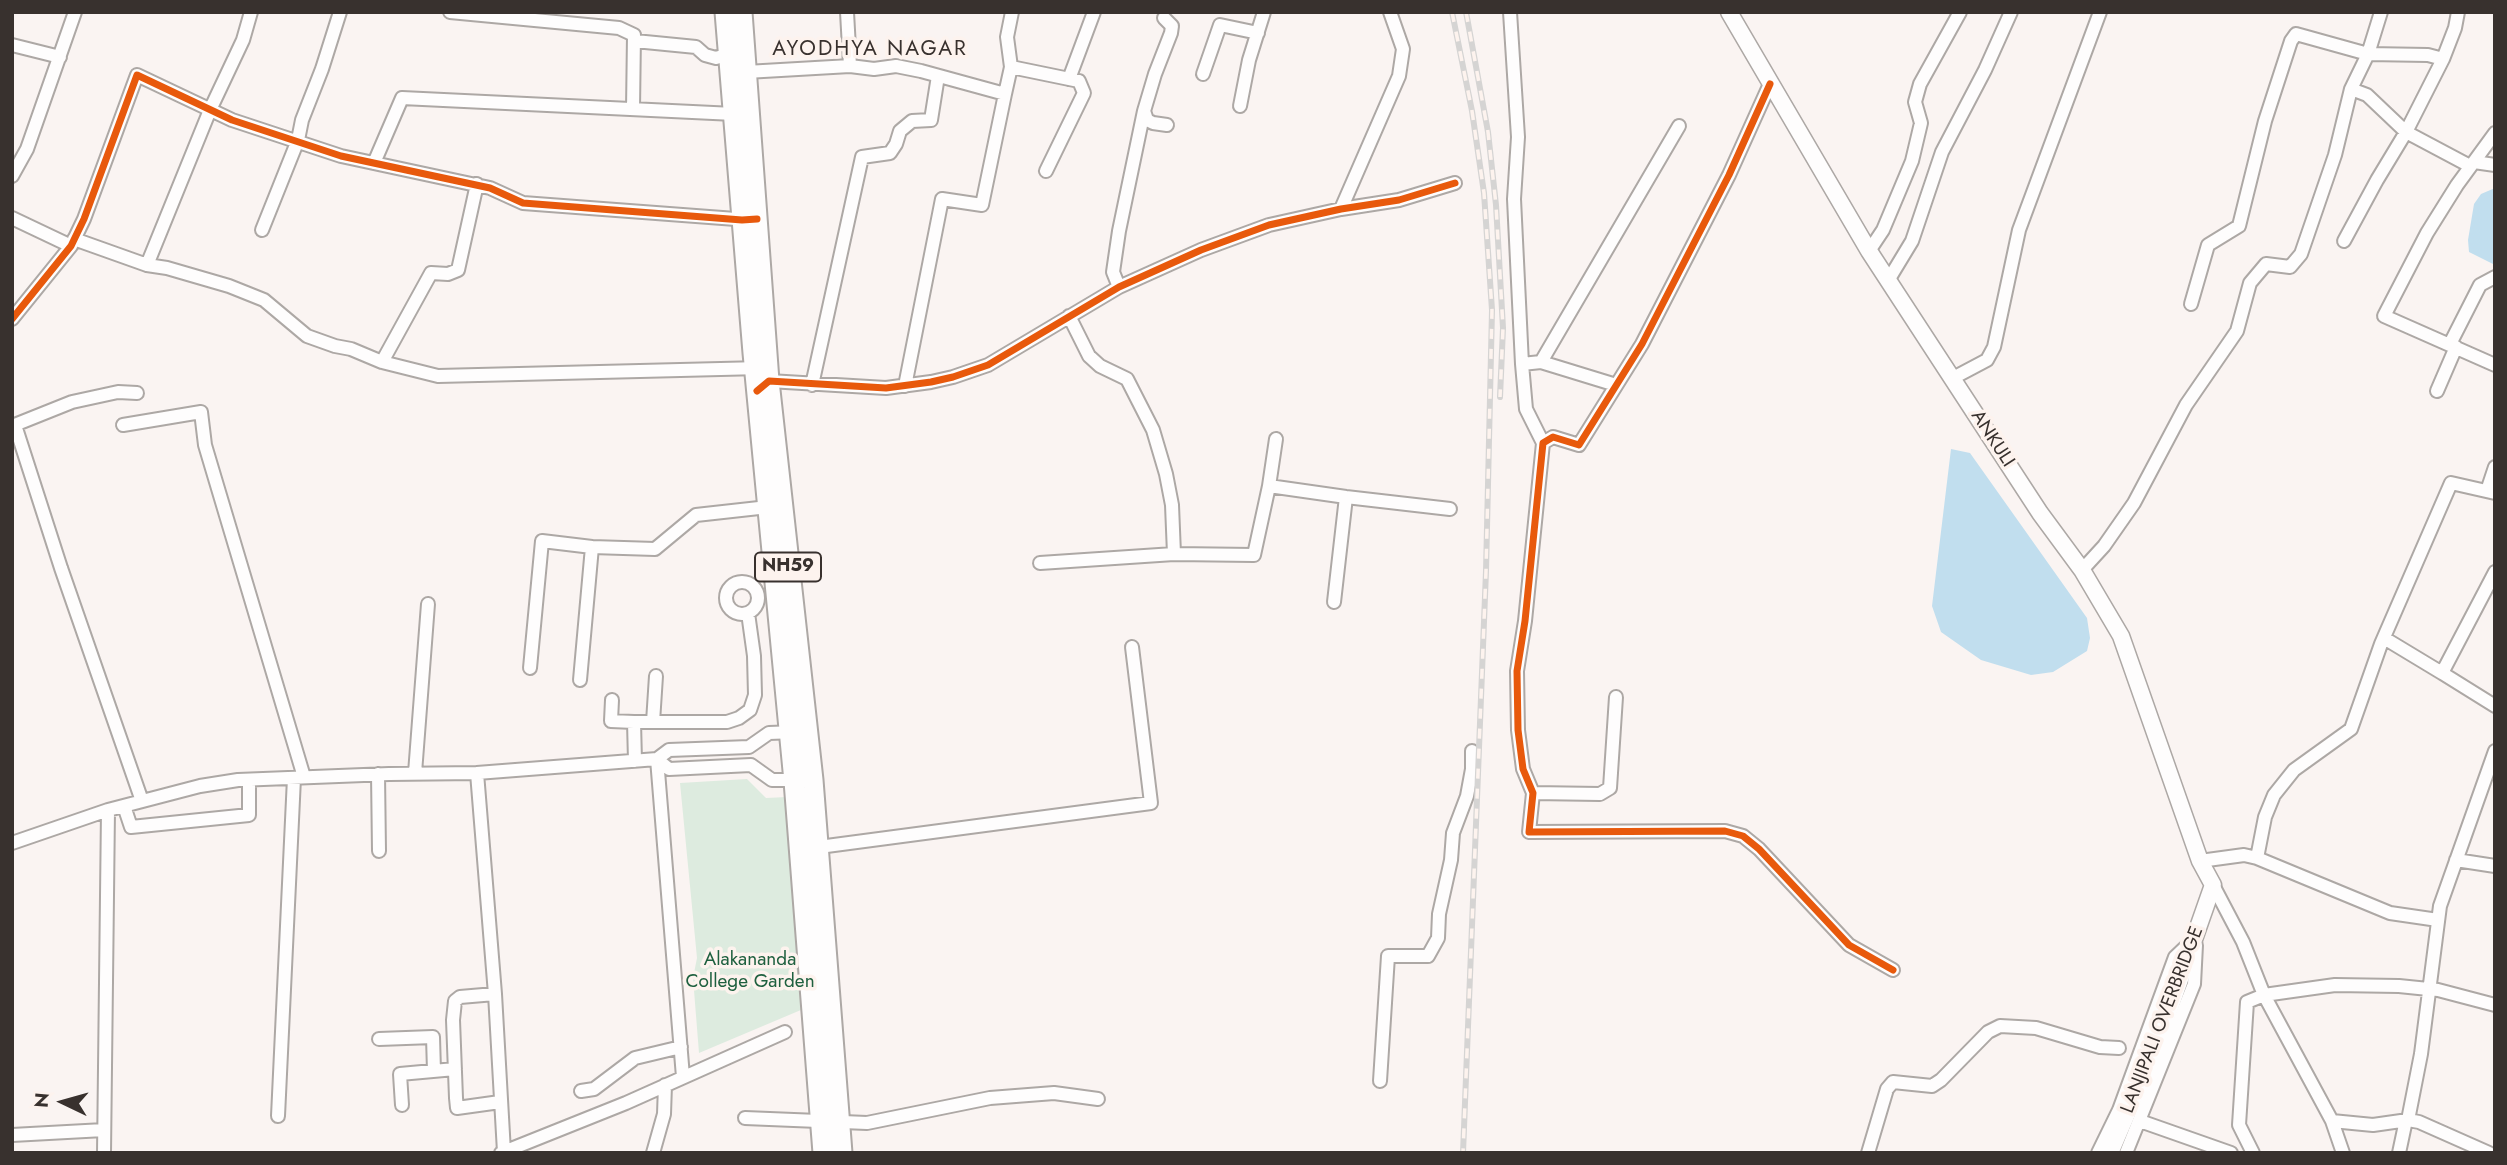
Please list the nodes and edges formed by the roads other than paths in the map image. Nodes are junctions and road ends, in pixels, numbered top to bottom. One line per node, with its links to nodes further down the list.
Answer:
1 (75, 12): 25 (street)
2 (251, 12): 38 (street)
3 (340, 12): 45 (street)
4 (725, 12): 23 (highway)
5 (742, 12): 29 (highway, NH59)
6 (847, 12): 27 (street)
7 (1012, 12): 28 (street)
8 (1094, 12): 32 (street)
9 (1265, 12): 20 (street)
10 (1390, 12): 53 (street)
11 (1510, 12): 70 (street)
12 (1729, 12): 33 (main road, ANKULI)
13 (1960, 12): 59 (street)
14 (2011, 12): 62 (street)
15 (2099, 12): 73 (street)
16 (2381, 12): 24 (street)
17 (2458, 12): 26 (street)
18 (456, 13): 21 (street)
19 (1164, 18): 39 (street)
20 (1258, 33): 30 (street); 36 (street)
21 (635, 41): 23 (street); 37 (street)
22 (12, 45): 25 (street)
23 (729, 54): 40 (highway)
24 (2368, 54): 26 (street); 34 (street); 64 (street)
25 (60, 57): 50 (street)
26 (2443, 59): 43 (street)
27 (850, 66): 29 (street); 31 (street)
28 (1011, 67): 32 (street); 35 (street)
29 (746, 72): 55 (highway, NH59)
30 (1203, 74)
31 (938, 76): 35 (street); 74 (street)
32 (1069, 79): 49 (street)
33 (1770, 84): 59 (main road, ANKULI); 75 (street)
34 (2351, 89): 43 (street); 92 (street)
35 (1004, 94): 76 (street)
36 (1240, 106)
37 (632, 109): 40 (street); 46 (street)
38 (210, 110): 45 (street); 58 (street); 60 (street)
39 (1144, 111): 41 (street); 63 (street)
40 (734, 114): 55 (highway)
41 (1167, 125)
42 (1679, 126): 69 (street)
43 (2406, 132): 47 (street); 57 (street)
44 (2495, 133): 47 (street)
45 (298, 140): 46 (street); 56 (street)
46 (374, 163): 52 (street)
47 (2472, 164): 48 (street); 67 (street)
48 (2495, 165)
49 (1046, 171)
50 (12, 176)
51 (1455, 183): 53 (street)
52 (477, 184): 55 (street); 68 (street)
53 (1341, 209): 63 (street)
54 (12, 218): 58 (street)
55 (749, 220): 72 (highway, NH59)
56 (262, 230)
57 (2344, 241)
58 (72, 243): 60 (street); 66 (street)
59 (1869, 251): 62 (main road, ANKULI)
60 (147, 265): 68 (street)
61 (2495, 277): 67 (street)
62 (1889, 279): 73 (main road, ANKULI)
63 (1119, 287): 65 (street)
64 (2191, 304)
65 (1069, 316): 76 (street); 90 (street)
66 (12, 319)
67 (2453, 346): 71 (street); 77 (street)
68 (382, 362): 72 (street)
69 (1541, 362): 70 (street); 75 (street)
70 (1522, 364): 82 (street)
71 (2495, 365)
72 (762, 377): 74 (street); 87 (highway); 108 (highway, NH59)
73 (1953, 378): 92 (main road, ANKULI)
74 (811, 385): 76 (street)
75 (1616, 385): 82 (street)
76 (905, 386)
77 (2437, 391)
78 (137, 393): 79 (street)
79 (13, 425): 120 (street)
80 (123, 425): 116 (street)
81 (1276, 439): 84 (street)
82 (1543, 443): 119 (street)
83 (2495, 467): 85 (street)
84 (1269, 486): 86 (street); 90 (street)
85 (2491, 492): 97 (street)
86 (1346, 497): 88 (street); 94 (street)
87 (768, 507): 89 (street); 108 (highway)
88 (1450, 509)
89 (592, 547): 99 (street); 102 (street)
90 (1174, 554): 91 (street)
91 (1040, 563)
92 (2082, 570): 128 (main road, ANKULI)
93 (2495, 572): 100 (street)
94 (1334, 601)
95 (428, 604): 113 (street)
96 (748, 613): 107 (street)
97 (2384, 638): 100 (street); 126 (street)
98 (1132, 647): 124 (street)
99 (530, 668)
100 (2442, 674): 105 (street)
101 (656, 676): 107 (street)
102 (580, 680)
103 (1616, 697): 119 (street)
104 (612, 700): 106 (street)
105 (2495, 706)
106 (634, 722): 107 (street); 112 (street)
107 (653, 722)
108 (798, 732): 111 (street); 118 (highway, NH59)
109 (1472, 751): 149 (street)
110 (2495, 751): 127 (street)
111 (657, 760): 112 (street); 118 (street); 142 (street)
112 (635, 761): 114 (street)
113 (415, 773): 114 (street); 115 (street)
114 (477, 773): 135 (street)
115 (378, 774): 116 (street); 125 (street)
116 (299, 777): 117 (street); 155 (street)
117 (249, 780): 120 (street); 121 (street)
118 (803, 780): 124 (highway, NH59); 139 (highway)
119 (1533, 793): 133 (street)
120 (142, 801): 121 (street)
121 (124, 806): 122 (street)
122 (108, 810): 123 (street); 161 (street)
123 (12, 843)
124 (819, 847): 138 (highway, NH59)
125 (379, 851)
126 (2257, 858): 128 (street); 131 (street)
127 (2456, 860): 129 (street); 131 (street)
128 (2200, 861): 130 (main road, ANKULI)
129 (2495, 866)
130 (2213, 885): 132 (main road, LANJIPALI OVERBRIDGE); 136 (street)
131 (2438, 920): 134 (street)
132 (2196, 937): 158 (street); 169 (street); 170 (main road, LANJIPALI OVERBRIDGE)
133 (1892, 970)
134 (2429, 989): 136 (street); 137 (street); 157 (street)
135 (495, 994): 144 (street); 153 (street)
136 (2264, 995): 159 (street); 173 (street)
137 (2495, 1005)
138 (832, 1010): 139 (street); 160 (highway, NH59)
139 (813, 1019): 160 (highway)
140 (785, 1032): 148 (street)
141 (379, 1040): 145 (street)
142 (681, 1047): 148 (street); 151 (street)
143 (2119, 1048): 168 (street)
144 (454, 1051): 145 (street); 146 (street)
145 (433, 1052): 147 (street)
146 (455, 1069): 147 (street); 153 (street)
147 (434, 1071): 154 (street)
148 (683, 1077): 150 (street)
149 (1380, 1081)
150 (665, 1085): 163 (street); 165 (street)
151 (581, 1091)
152 (1098, 1099): 160 (street)
153 (500, 1102): 163 (street)
154 (402, 1105)
155 (278, 1116)
156 (745, 1118): 160 (street)
157 (2407, 1120): 159 (street); 175 (street); 176 (street)
158 (2140, 1121): 171 (street); 172 (street)
159 (2332, 1121): 174 (street)
160 (830, 1122): 166 (highway, NH59); 167 (highway, NH59)
161 (104, 1130): 162 (street); 164 (street)
162 (12, 1135)
163 (502, 1152)
164 (104, 1153)
165 (653, 1153)
166 (823, 1153)
167 (842, 1153)
168 (1868, 1153)
169 (2098, 1153)
170 (2110, 1153)
171 (2126, 1153)
172 (2231, 1153)
173 (2253, 1153)
174 (2343, 1153)
175 (2399, 1153)
176 (2489, 1153)

